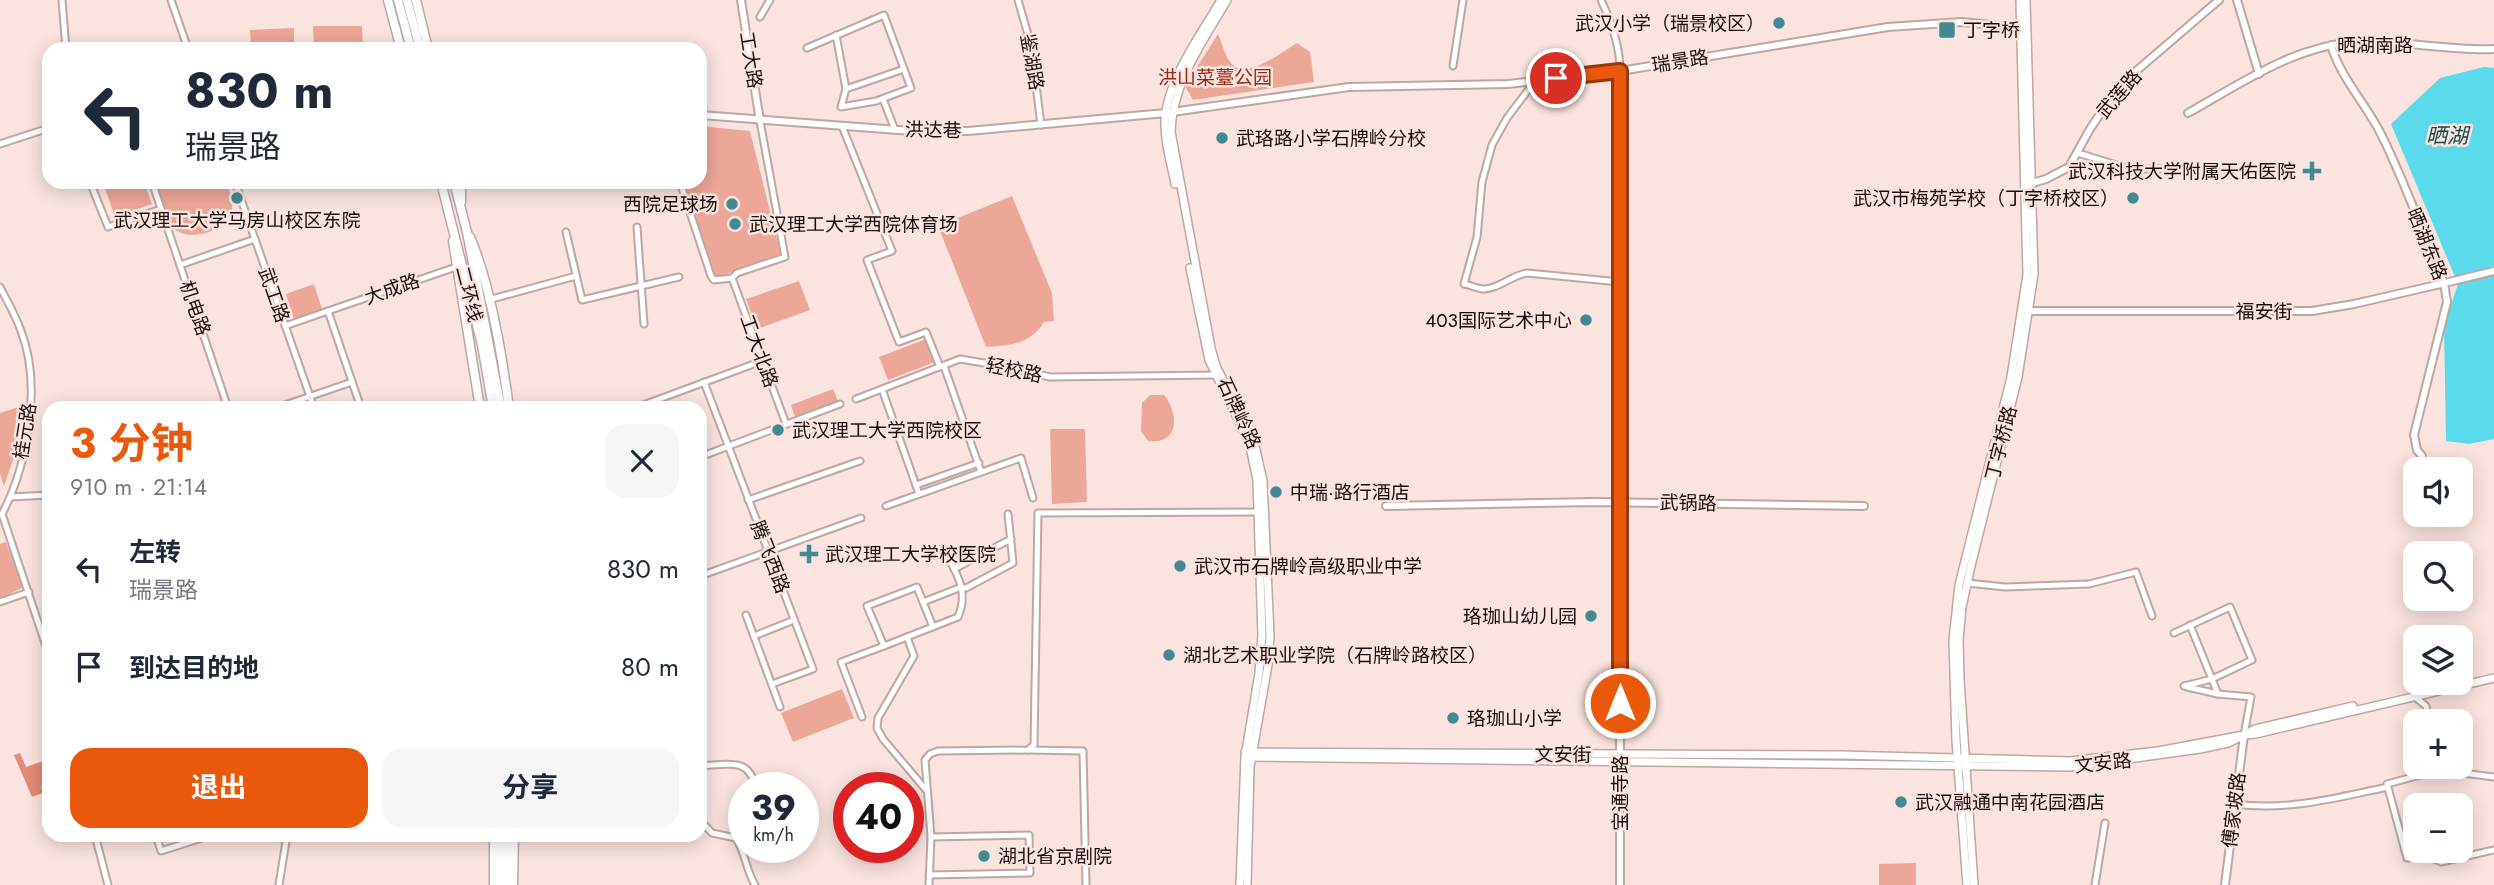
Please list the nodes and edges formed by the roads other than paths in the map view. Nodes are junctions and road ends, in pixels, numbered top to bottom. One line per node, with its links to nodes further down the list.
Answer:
1 (62, 0): 21 (street)
2 (171, 0): 22 (street)
3 (388, 0): 23 (main road)
4 (398, 0): 24 (main road)
5 (407, 0): 25 (main road)
6 (416, 0): 26 (main road)
7 (741, 0): 40 (street, 工大路)
8 (770, 0): 18 (street)
9 (1018, 0): 41 (street, 鉴湖路)
10 (1221, 0): 37 (main road, 石牌岭路)
11 (1227, 0): 37 (main road, 石牌岭路)
12 (1463, 0): 30 (street)
13 (1601, 0): 32 (street)
14 (2020, 0): 19 (main road, 丁字桥路)
15 (2026, 0): 48 (main road, 丁字桥路)
16 (2219, 0): 46 (street, 武莲路)
17 (2237, 0): 33 (street)
18 (760, 17)
19 (2021, 28): 32 (street, 瑞景路); 48 (main road, 丁字桥路)
20 (836, 35): 28 (street); 31 (street); 35 (street)
21 (65, 42)
22 (186, 42)
23 (399, 42)
24 (409, 42)
25 (418, 42)
26 (426, 42)
27 (2332, 45): 29 (street, 晒湖南路); 33 (street, 晒湖南路); 70 (street, 晒湖东路)
28 (807, 48)
29 (2494, 49)
30 (1453, 66)
31 (904, 69): 35 (street); 36 (street)
32 (1620, 71): 34 (street, 瑞景路); 69 (street, 宝通寺路)
33 (2259, 74): 38 (street, 晒湖南路)
34 (1535, 81): 37 (street, 瑞景路); 69 (street)
35 (846, 89): 36 (street)
36 (883, 99): 44 (street)
37 (1169, 112): 41 (street, 洪达巷); 80 (main road, 石牌岭路)
38 (2188, 113)
39 (707, 116): 40 (street, 洪达巷)
40 (760, 121): 42 (street, 洪达巷); 68 (street)
41 (1041, 125): 44 (street, 洪达巷)
42 (842, 126): 44 (street, 洪达巷); 79 (street)
43 (42, 130): 45 (street)
44 (895, 130)
45 (0, 144)
46 (2078, 153): 47 (street); 48 (street, 武莲路)
47 (2161, 169)
48 (2027, 184): 74 (main road, 丁字桥路); 151 (main road, 丁字桥路)
49 (93, 189): 57 (street)
50 (154, 189): 57 (street, 机电路)
51 (236, 189): 62 (street, 武工路)
52 (443, 189): 59 (main road, 二环线)
53 (456, 189): 56 (main road, 二环线)
54 (461, 189): 56 (main road)
55 (682, 189): 68 (street)
56 (461, 205): 60 (main road, 二环线)
57 (161, 209): 63 (street, 机电路)
58 (637, 227): 71 (street)
59 (452, 228): 64 (main road); 91 (main road, 二环线)
60 (467, 232): 73 (main road); 92 (main road, 二环线)
61 (566, 232): 66 (street)
62 (254, 239): 63 (street); 77 (street, 武工路)
63 (180, 265): 86 (street, 机电路)
64 (456, 267): 75 (street, 大成路); 90 (main road)
65 (2494, 271): 70 (street, 福安街, bridge)
66 (576, 276): 71 (street); 73 (street)
67 (679, 277): 71 (street)
68 (732, 278): 78 (street, 工大北路)
69 (1620, 282): 109 (street, 宝通寺路)
70 (2447, 283): 74 (street, 福安街); 99 (street, 晒湖东路)
71 (640, 286): 76 (street)
72 (0, 287): 106 (street, 桂元路)
73 (488, 300): 93 (main road)
74 (2030, 311): 122 (main road, 丁字桥路)
75 (328, 312): 77 (street, 大成路); 81 (street)
76 (643, 324)
77 (285, 326): 84 (street, 武工路)
78 (762, 361): 82 (street); 96 (street, 工大北路)
79 (942, 367): 80 (street, 轻校路); 83 (street, 轻校路); 101 (street)
80 (1218, 375): 114 (main road, 石牌岭路)
81 (352, 382): 84 (street); 89 (street)
82 (704, 382): 94 (street); 97 (street, 腾飞西路)
83 (882, 389): 85 (street, 轻校路); 103 (street)
84 (310, 396): 87 (street); 88 (street, 武工路)
85 (856, 399)
86 (226, 401)
87 (296, 401)
88 (312, 401)
89 (358, 401)
90 (479, 401)
91 (490, 401)
92 (499, 401)
93 (508, 401)
94 (654, 401)
95 (840, 404): 96 (street)
96 (786, 424): 97 (street)
97 (728, 446): 98 (street); 108 (street, 腾飞西路)
98 (707, 454)
99 (2422, 456)
100 (860, 461): 108 (street)
101 (979, 463): 102 (street); 103 (street)
102 (981, 472): 104 (street); 107 (street)
103 (916, 485): 104 (street)
104 (919, 494): 110 (street)
105 (42, 495): 106 (street)
106 (11, 497): 113 (street, 桂元路)
107 (1033, 498)
108 (748, 500): 119 (street, 腾飞西路)
109 (1620, 502): 111 (street, 武锅路); 112 (street, 武锅路); 150 (street, 宝通寺路)
110 (886, 506)
111 (1385, 506)
112 (1864, 506)
113 (1, 511): 124 (street, 桂元路)
114 (1261, 512): 148 (street); 149 (main road, 石牌岭路)
115 (1009, 514): 117 (street)
116 (861, 518): 119 (street)
117 (1011, 539): 120 (street); 123 (street)
118 (943, 548): 120 (street)
119 (768, 553): 121 (street); 129 (street, 腾飞西路)
120 (954, 569): 123 (street)
121 (707, 574)
122 (1967, 583): 128 (street); 151 (main road, 丁字桥路)
123 (962, 588): 126 (street); 131 (street)
124 (29, 592): 125 (street); 132 (street, 桂元路)
125 (0, 602)
126 (923, 602): 131 (street); 136 (street)
127 (746, 615): 134 (street)
128 (2152, 617)
129 (794, 620): 134 (street); 140 (street, 腾飞西路)
130 (2190, 625): 133 (street); 138 (street); 138 (street)
131 (933, 627): 135 (street)
132 (42, 628)
133 (2174, 633)
134 (754, 636): 140 (street)
135 (907, 637): 136 (street); 158 (street)
136 (884, 646): 146 (street)
137 (2494, 676): 139 (main road, 文安路); 143 (main road, 文安路)
138 (2212, 679): 141 (street); 141 (street)
139 (2473, 680)
140 (772, 684): 144 (street)
141 (2218, 694): 147 (street)
142 (2403, 695): 147 (main road, 文安路)
143 (2415, 696): 145 (street); 147 (main road, 文安路)
144 (780, 707)
145 (2427, 709)
146 (862, 717)
147 (2244, 735): 151 (main road, 文安路); 159 (street, 傅家坡路)
148 (1027, 750): 158 (street); 182 (street)
149 (1248, 755): 150 (main road, 文安街); 183 (main road, 石牌岭路); 184 (main road, 石牌岭路)
150 (1620, 757): 151 (main road, 文安街); 185 (street, 宝通寺路)
151 (1962, 762): 186 (main road, 丁字桥路); 187 (main road, 丁字桥路)
152 (707, 766): 153 (street)
153 (751, 772)
154 (2473, 774): 155 (street)
155 (2494, 777)
156 (2403, 779): 157 (street)
157 (2388, 787): 159 (street); 172 (street)
158 (928, 791): 163 (street)
159 (2234, 804): 189 (street, 傅家坡路)
160 (2105, 823): 188 (street)
161 (707, 828): 162 (street)
162 (728, 837)
163 (930, 837): 174 (street); 174 (street)
164 (97, 842): 175 (street)
165 (158, 842): 166 (street)
166 (188, 842)
167 (286, 842): 176 (street)
168 (494, 842): 177 (main road)
169 (501, 842): 178 (main road)
170 (509, 842): 179 (main road)
171 (514, 842): 179 (main road)
172 (2494, 850)
173 (745, 863): 180 (street)
174 (929, 875): 181 (street)
175 (108, 885)
176 (279, 885)
177 (494, 885)
178 (501, 885)
179 (511, 885)
180 (755, 885)
181 (929, 885)
182 (1086, 885)
183 (1240, 885)
184 (1247, 885)
185 (1619, 885)
186 (1967, 885)
187 (1974, 885)
188 (2095, 885)
189 (2225, 885)

